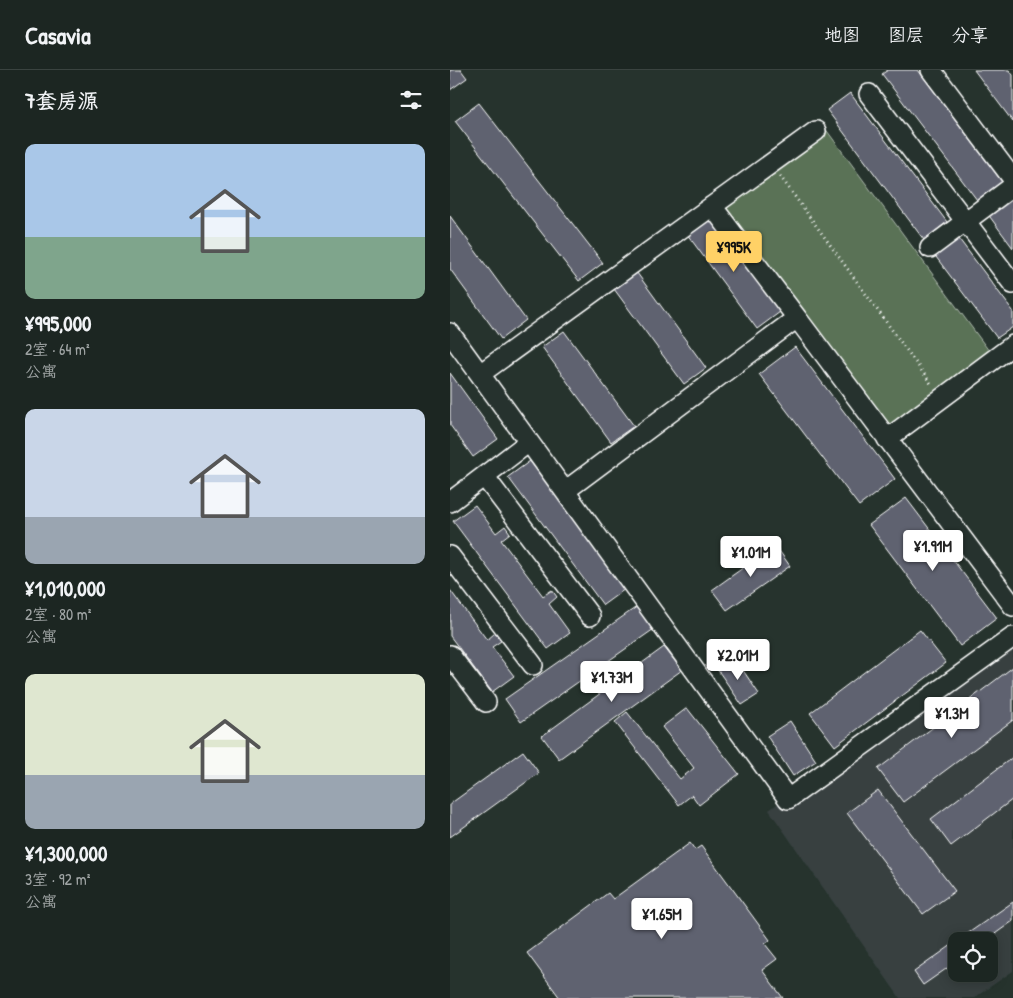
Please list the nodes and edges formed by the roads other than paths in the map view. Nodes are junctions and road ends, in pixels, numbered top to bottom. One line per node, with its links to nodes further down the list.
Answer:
1 (931, 70): 4 (street)
2 (869, 94): 7 (street)
3 (816, 132): 6 (street)
4 (1013, 179)
5 (1013, 186): 7 (street)
6 (712, 206): 10 (street); 13 (street)
7 (966, 222): 8 (street); 9 (street)
8 (930, 248)
9 (1013, 284)
10 (797, 318): 14 (street); 17 (street)
11 (450, 333): 13 (street)
12 (1013, 345): 14 (street)
13 (480, 374): 15 (street)
14 (887, 439): 20 (street)
15 (529, 442): 16 (street); 17 (street)
16 (484, 476): 18 (street); 21 (street)
17 (565, 491): 22 (street)
18 (450, 502)
19 (450, 556): 24 (street)
20 (1013, 606)
21 (590, 616)
22 (1013, 637)
23 (450, 656): 25 (street)
24 (533, 665)
25 (486, 702)

